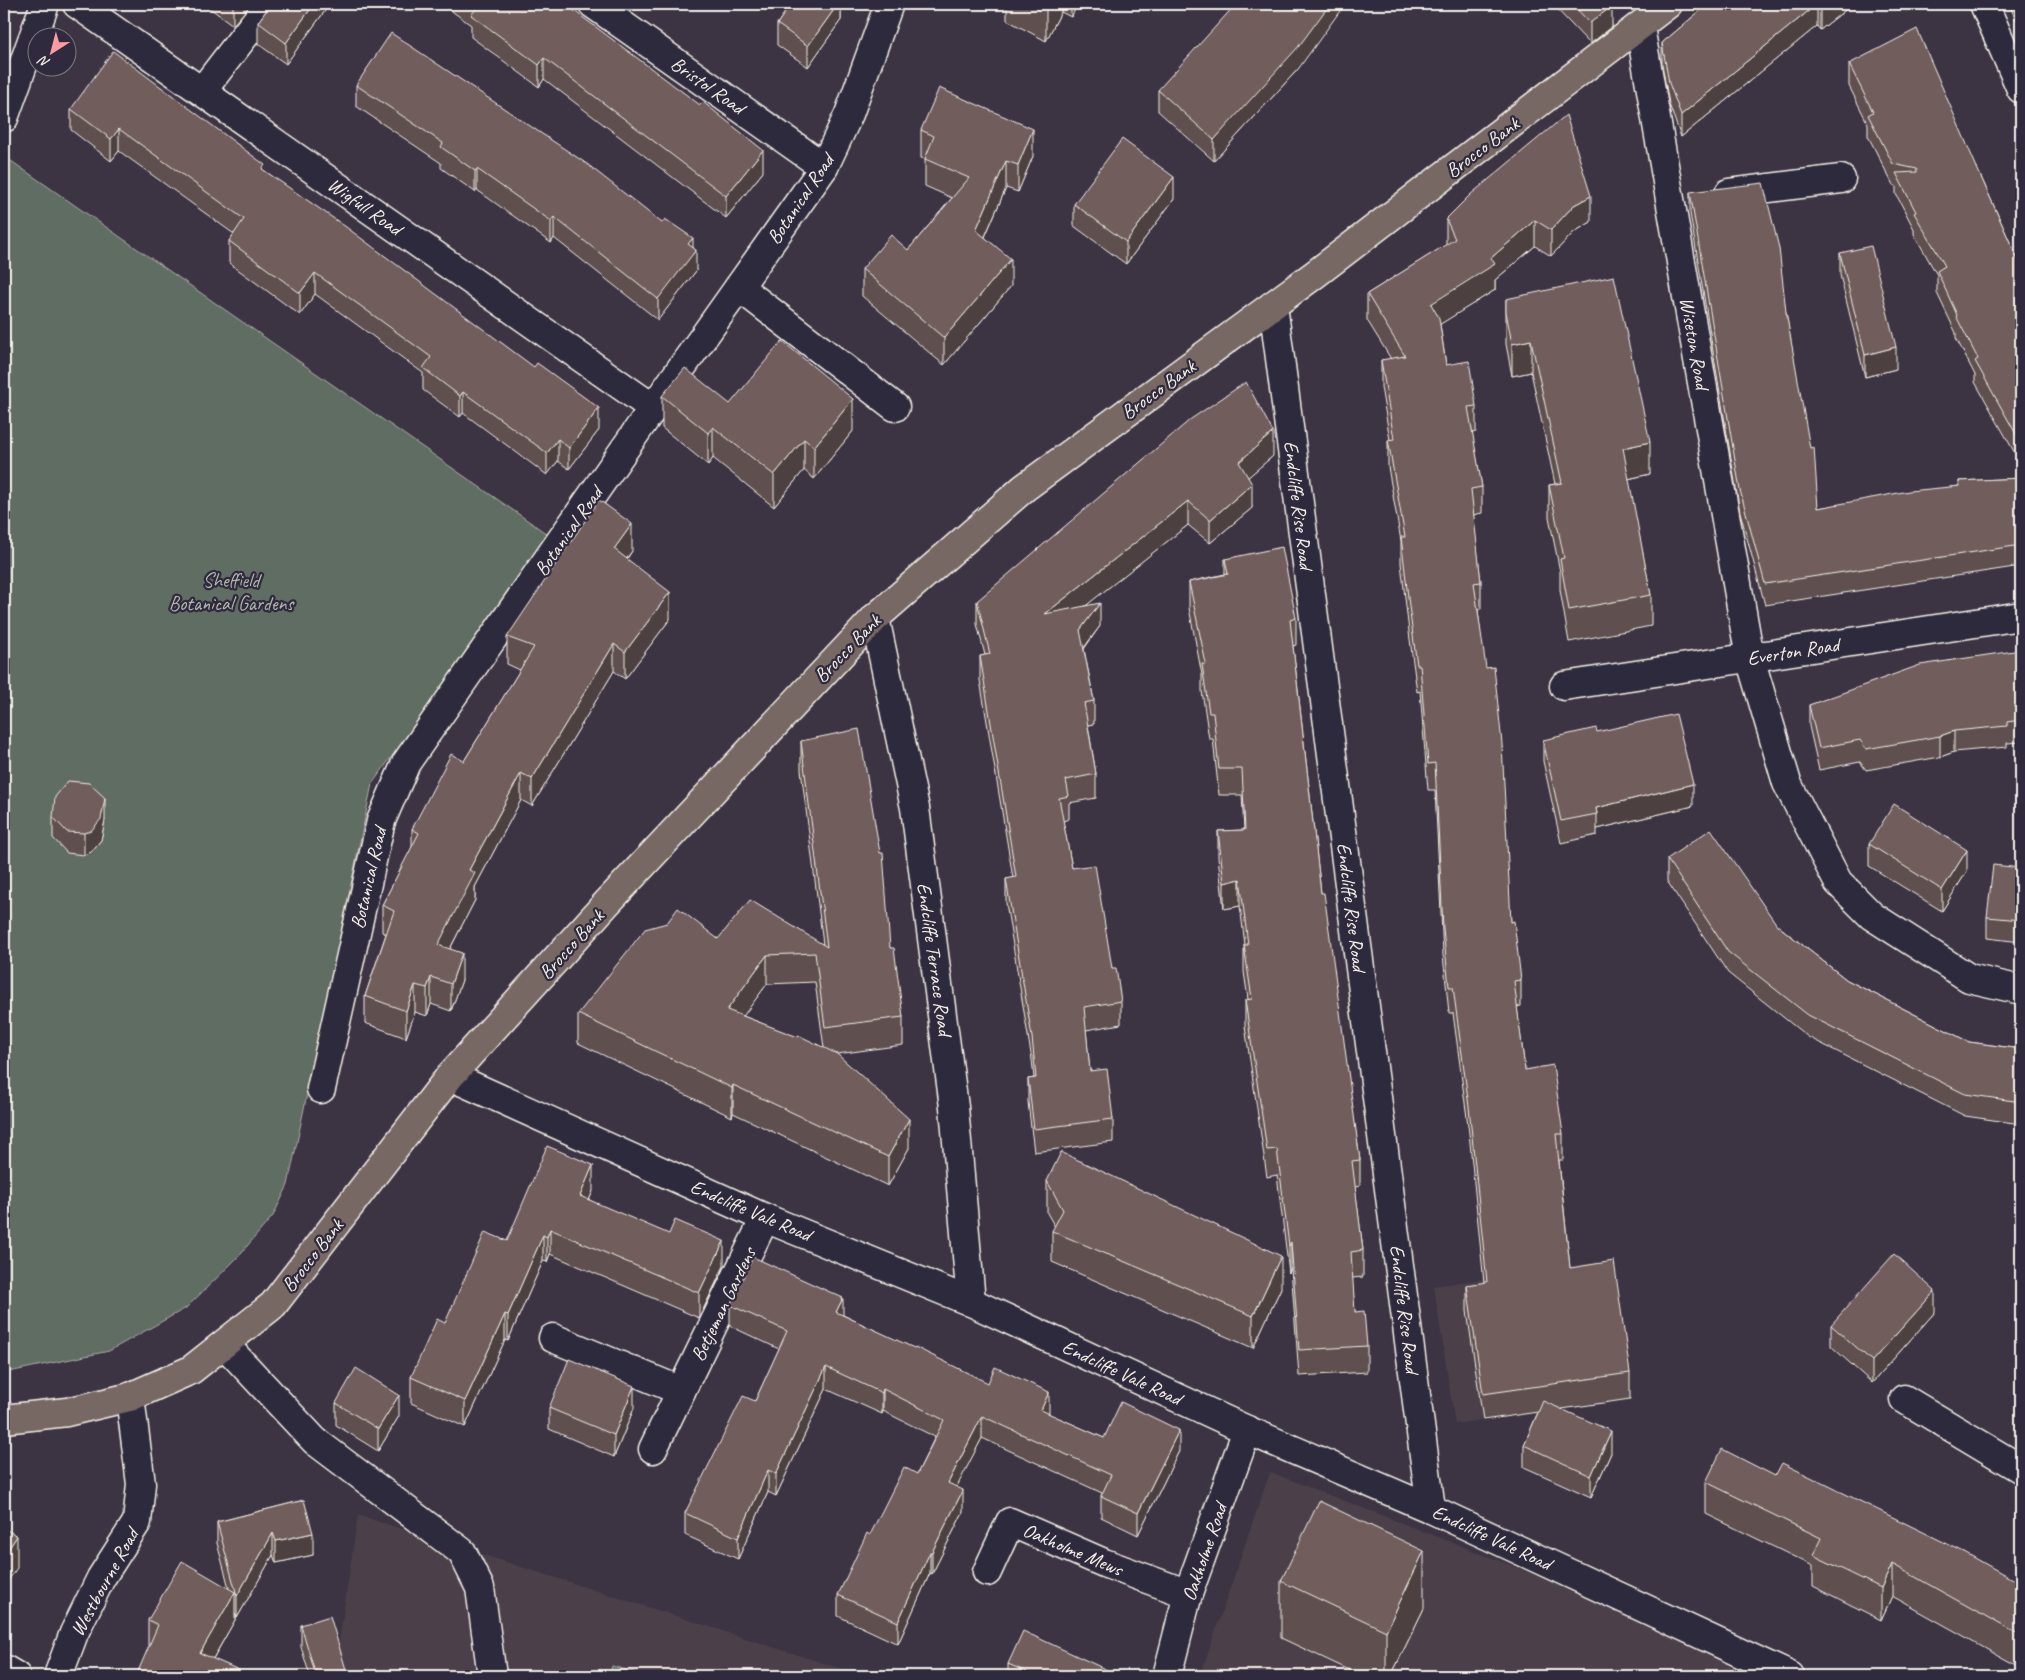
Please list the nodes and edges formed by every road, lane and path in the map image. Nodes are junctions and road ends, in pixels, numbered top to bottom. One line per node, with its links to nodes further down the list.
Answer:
1 (45, 4): 11 (street)
2 (77, 4): 10 (street, Wigfull Road)
3 (269, 4): 10 (street)
4 (592, 4): 12 (street, Bristol Road)
5 (889, 4): 12 (street, Botanical Road)
6 (1668, 4): 8 (main road, Brocco Bank)
7 (1984, 4): 9 (street)
8 (1640, 27): 14 (street, Wiseton Road); 16 (main road, Brocco Bank)
9 (2021, 89)
10 (202, 91): 18 (street, Wigfull Road)
11 (4, 118)
12 (824, 167): 15 (street, Botanical Road)
13 (1842, 180): 14 (street)
14 (1670, 200): 21 (street, Wiseton Road)
15 (739, 287): 17 (street); 18 (street, Botanical Road)
16 (1273, 305): 20 (main road, Brocco Bank); 37 (street, Endcliffe Rise Road)
17 (895, 407)
18 (653, 408): 25 (street, Botanical Road)
19 (2021, 616): 21 (street, Everton Road)
20 (875, 618): 24 (main road, Brocco Bank); 27 (street, Endcliffe Terrace Road)
21 (1750, 658): 22 (street, Everton Road); 23 (street, Wiseton Road)
22 (1564, 686)
23 (2021, 990)
24 (450, 1076): 26 (street, Endcliffe Vale Road); 29 (main road, Brocco Bank)
25 (321, 1088)
26 (765, 1218): 27 (street, Endcliffe Vale Road); 30 (street, Betjeman Gardens)
27 (971, 1302): 34 (street, Endcliffe Vale Road)
28 (553, 1338): 30 (street)
29 (225, 1345): 31 (main road, Brocco Bank); 43 (street)
30 (681, 1391): 35 (street, Betjeman Gardens)
31 (130, 1397): 33 (main road, Brocco Bank); 42 (street, Westbourne Road)
32 (1904, 1399): 36 (street)
33 (4, 1420)
34 (1247, 1430): 37 (street, Endcliffe Vale Road); 39 (street, Oakholme Road)
35 (653, 1449)
36 (2021, 1469)
37 (1431, 1509): 45 (street, Endcliffe Vale Road)
38 (987, 1572): 39 (street, Oakholme Mews)
39 (1188, 1594): 44 (street, Oakholme Road)
40 (4, 1669): 41 (street)
41 (16, 1676)
42 (58, 1676)
43 (492, 1676)
44 (1166, 1676)
45 (1790, 1676)

